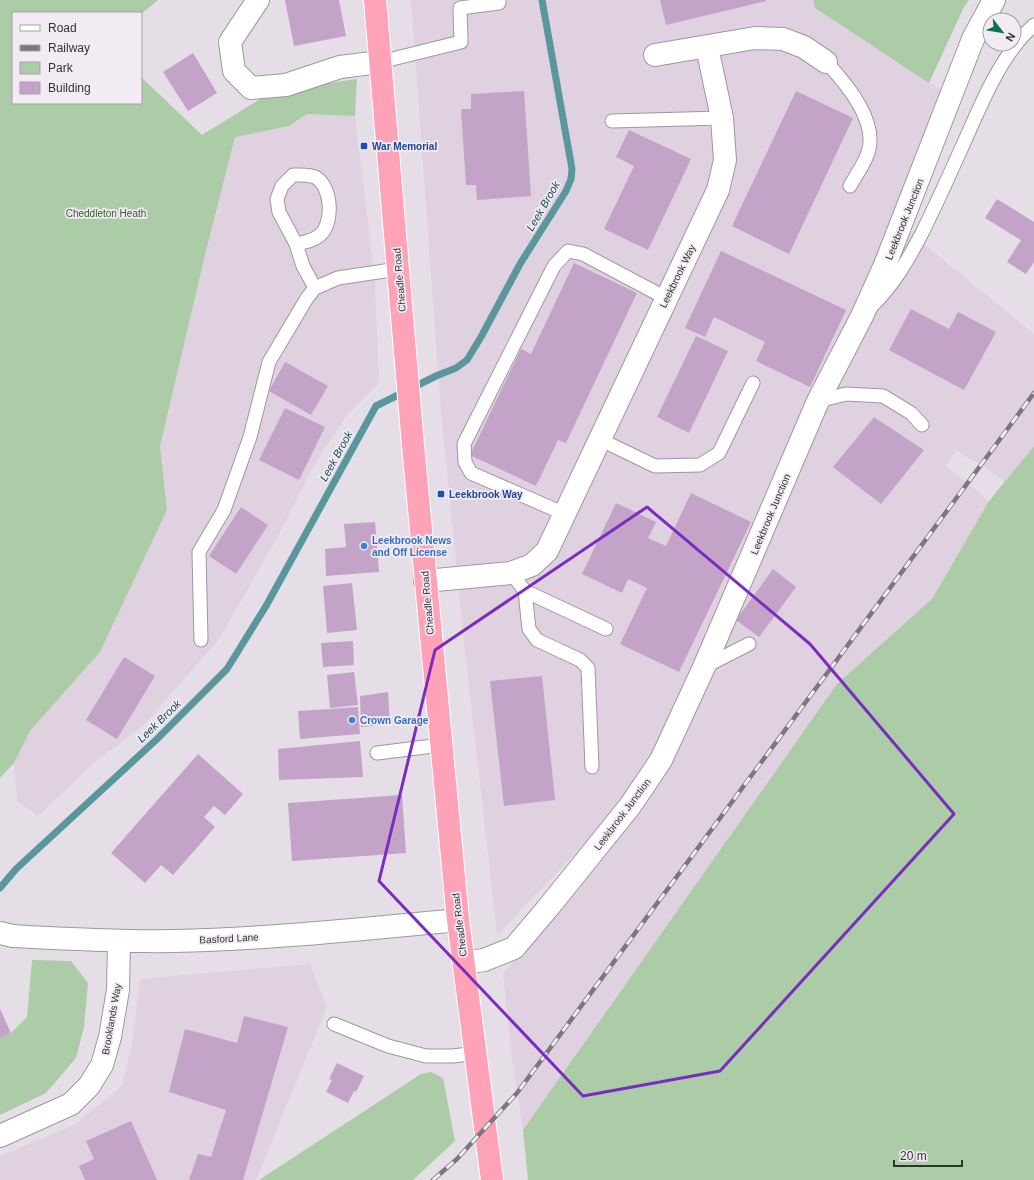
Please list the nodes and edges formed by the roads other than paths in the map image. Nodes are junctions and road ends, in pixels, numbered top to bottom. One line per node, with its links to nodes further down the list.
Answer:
1 (258, 0): 8 (street)
2 (375, 0): 8 (highway, Cheadle Road)
3 (499, 0): 8 (lane)
4 (994, 0): 17 (street, Leekbrook Junction)
5 (1034, 25): 17 (lane)
6 (707, 47): 7 (street); 9 (street); 10 (street, Leekbrook Way)
7 (655, 55)
8 (380, 62): 14 (highway, Cheadle Road)
9 (826, 62): 12 (lane)
10 (722, 118): 11 (lane); 16 (street, Leekbrook Way)
11 (612, 121)
12 (850, 186)
13 (296, 244): 13 (lane); 15 (lane)
14 (398, 269): 15 (lane); 24 (highway, Cheadle Road)
15 (314, 288): 27 (lane)
16 (666, 298): 21 (street, Leekbrook Way); 22 (lane)
17 (862, 316): 19 (street, Leekbrook Junction)
18 (753, 383): 21 (lane)
19 (818, 401): 20 (lane); 29 (street, Leekbrook Junction)
20 (922, 425)
21 (599, 439): 22 (street, Leekbrook Way)
22 (565, 514): 23 (street, Leekbrook Way)
23 (511, 573): 24 (street, Leekbrook Way); 25 (lane)
24 (425, 581): 30 (highway, Cheadle Road)
25 (525, 591): 26 (lane); 32 (lane)
26 (606, 628)
27 (201, 640)
28 (749, 644): 29 (lane)
29 (704, 667): 36 (street, Leekbrook Junction)
30 (441, 745): 31 (lane); 33 (highway, Cheadle Road)
31 (377, 752)
32 (592, 767)
33 (458, 920): 35 (street, Basford Lane); 36 (highway, Cheadle Road)
34 (0, 933): 35 (street, Basford Lane)
35 (119, 941): 39 (street, Brooklands Way)
36 (464, 962): 38 (highway, Cheadle Road)
37 (334, 1024): 38 (lane)
38 (476, 1053): 40 (highway, Cheadle Road)
39 (0, 1136)
40 (492, 1180)

